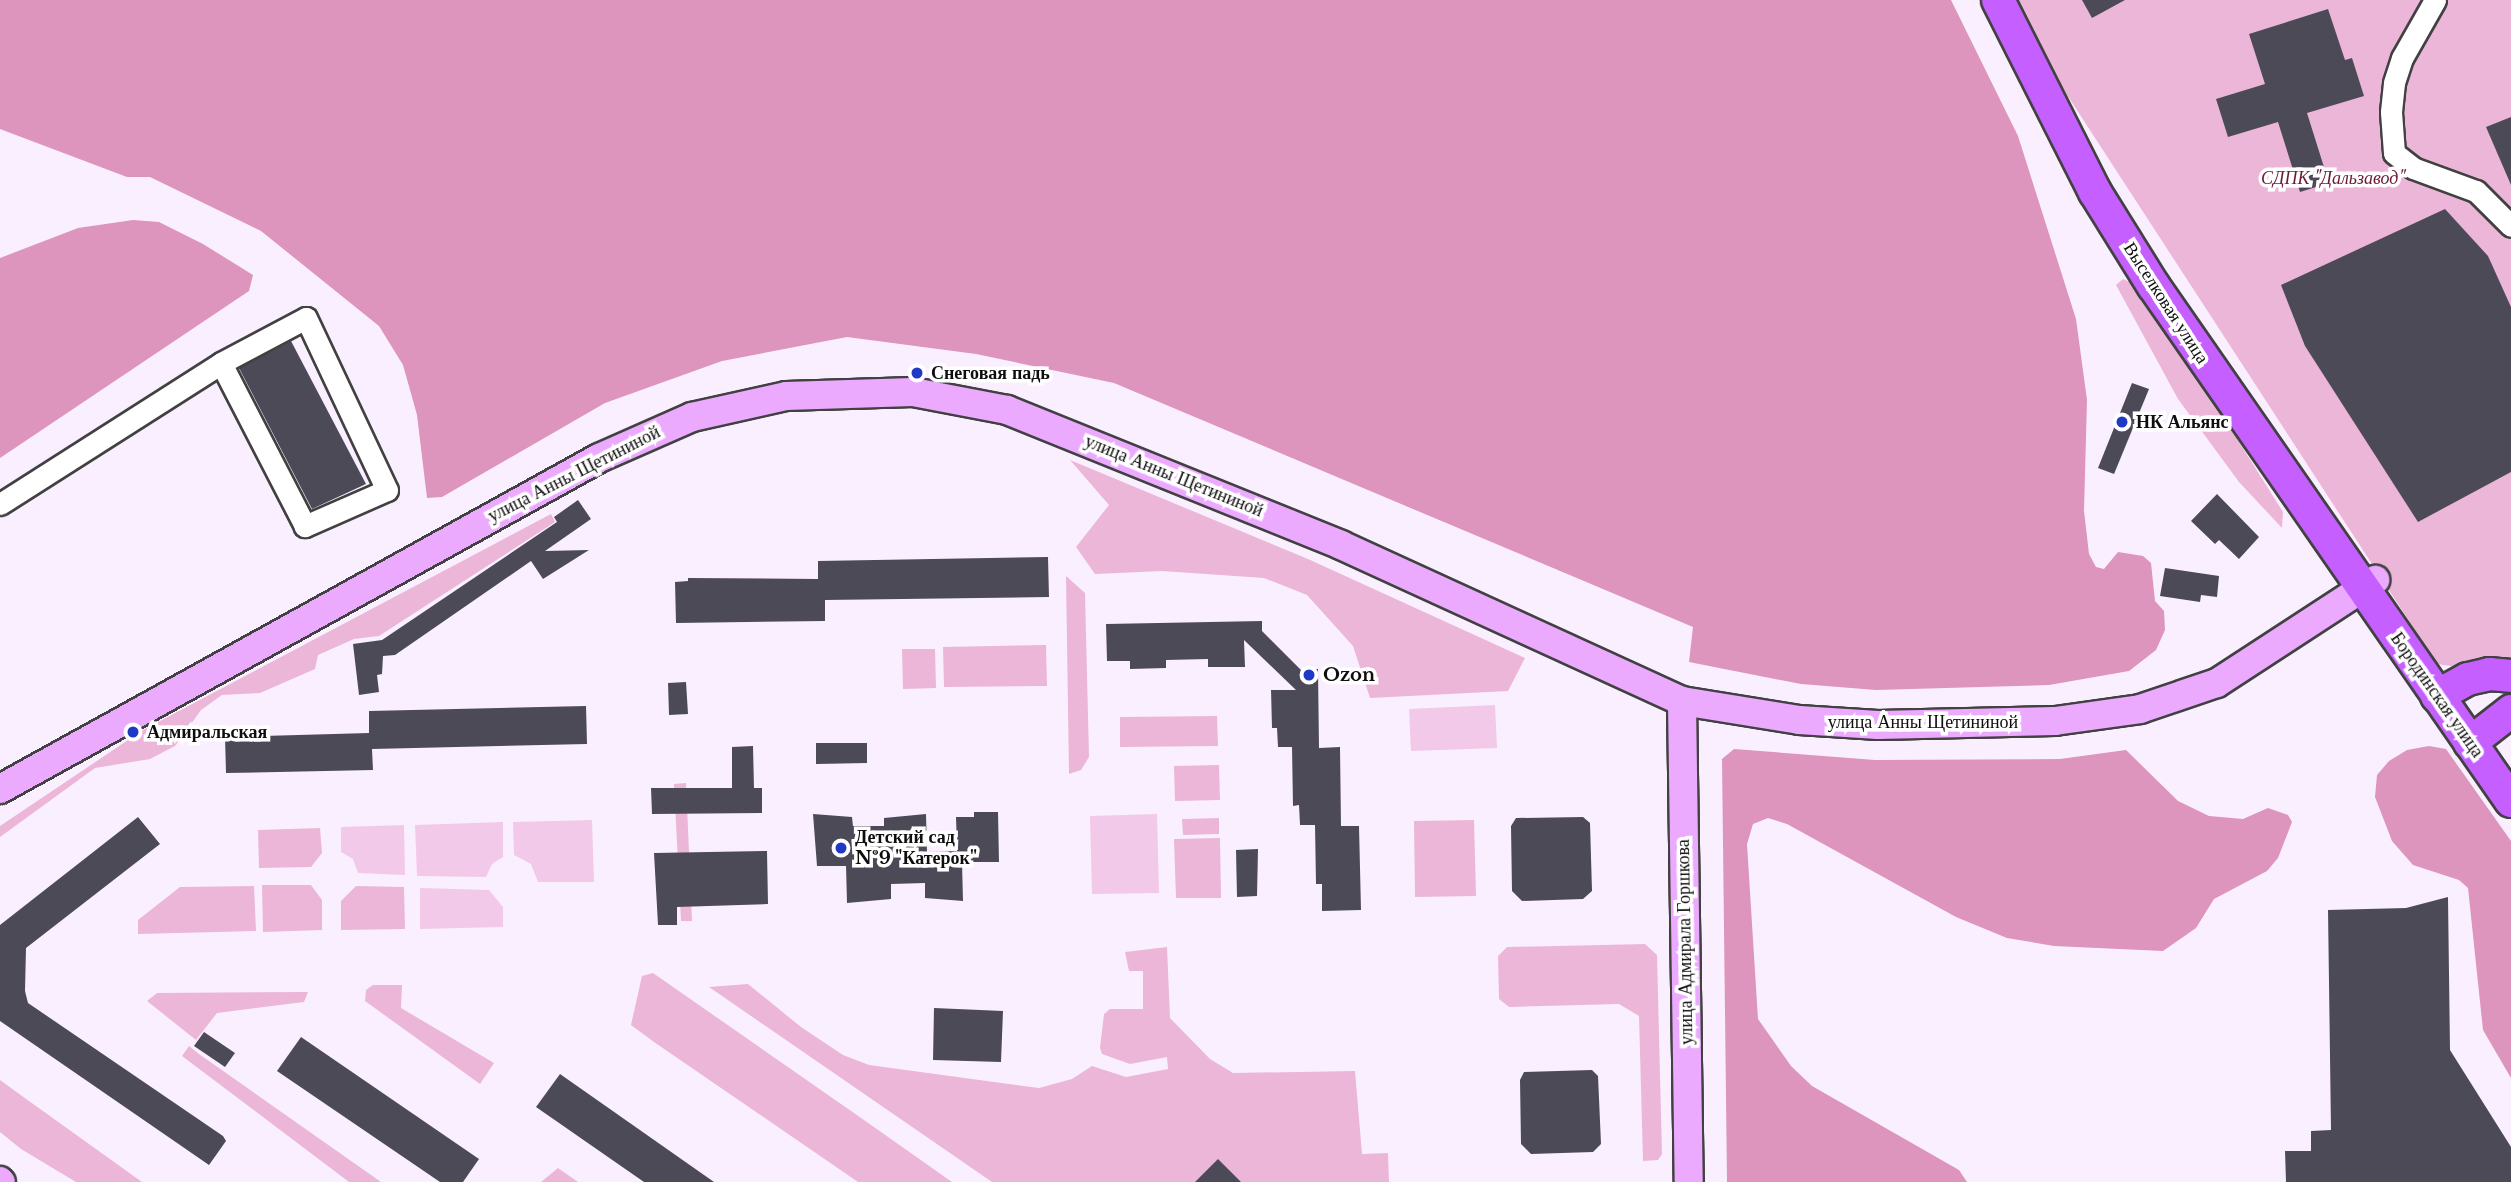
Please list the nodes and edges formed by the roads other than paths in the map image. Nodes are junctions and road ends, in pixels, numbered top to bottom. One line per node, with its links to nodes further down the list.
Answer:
1 (1998, 0): 7 (main road, Выселковая улица)
2 (2015, 0): 7 (main road, Выселковая улица)
3 (2435, 0): 4 (street)
4 (2511, 226)
5 (221, 363): 5 (street); 6 (street)
6 (0, 504)
7 (2368, 585): 9 (main road, Бородинская улица); 10 (main road, улица Анны Щетининой)
8 (2511, 677): 9 (main road)
9 (2443, 692): 12 (main road, Бородинская улица)
10 (1682, 701): 14 (main road, улица Анны Щетининой); 16 (main road, улица Адмирала Горшкова)
11 (2511, 711): 12 (main road)
12 (2475, 739): 13 (main road, Бородинская улица); 15 (main road, Бородинская улица)
13 (2511, 778)
14 (0, 789)
15 (2511, 801)
16 (1689, 1182)

